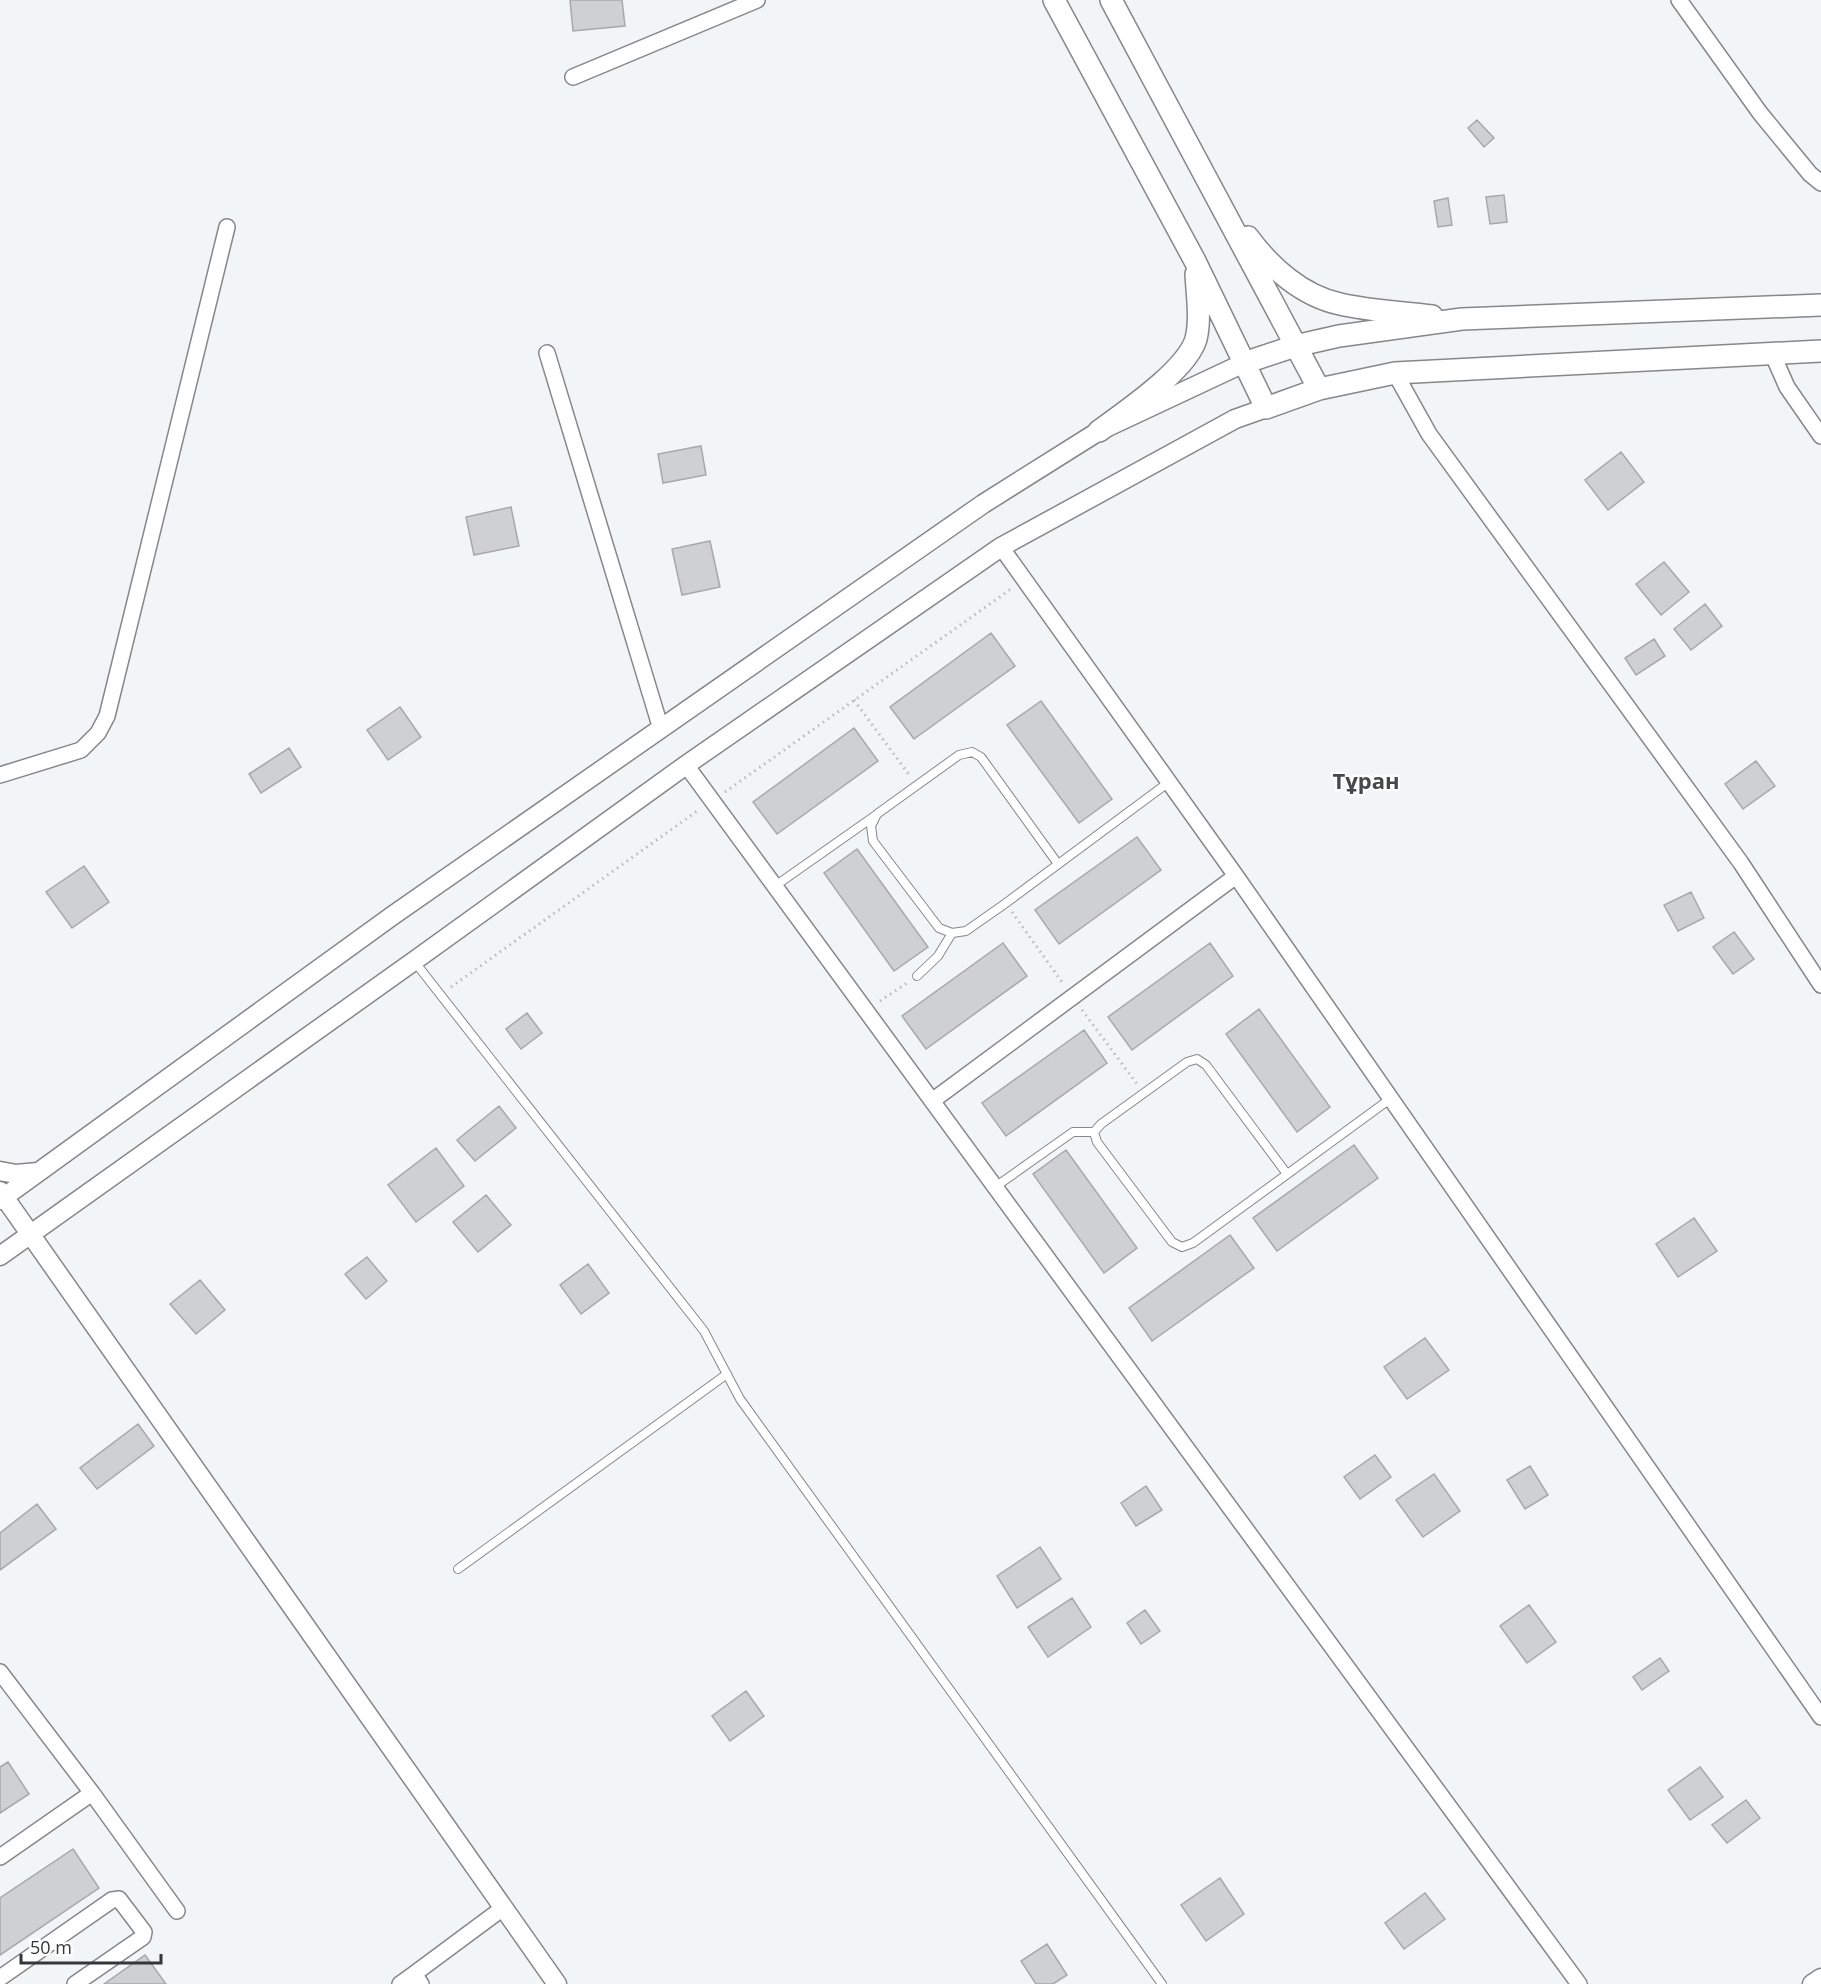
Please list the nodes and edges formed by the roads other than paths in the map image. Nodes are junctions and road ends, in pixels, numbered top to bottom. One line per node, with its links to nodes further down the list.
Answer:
1 (757, 0): 5 (street)
2 (1054, 0): 9 (main road)
3 (1111, 0): 7 (main road)
4 (1679, 0): 6 (street)
5 (573, 77)
6 (1821, 183)
7 (1218, 198): 11 (main road); 12 (main road)
8 (227, 227): 25 (street)
9 (1194, 261): 16 (main road); 20 (main road)
10 (1821, 305): 11 (main road)
11 (1462, 319): 12 (main road)
12 (1295, 346): 16 (main road); 18 (main road)
13 (1821, 351): 15 (main road)
14 (547, 353): 23 (street)
15 (1772, 353): 17 (main road); 21 (street)
16 (1244, 363): 19 (main road); 20 (street)
17 (1395, 373): 18 (main road); 34 (street)
18 (1319, 389): 19 (main road)
19 (1266, 408): 22 (street)
20 (1099, 431): 23 (street)
21 (1821, 436)
22 (1001, 547): 24 (street); 26 (street)
23 (660, 729): 39 (street)
24 (686, 765): 30 (street); 32 (street)
25 (0, 775)
26 (1169, 782): 28 (lane); 29 (street)
27 (877, 814): 28 (lane); 30 (lane); 31 (lane)
28 (1058, 864): 31 (lane)
29 (1236, 876): 35 (street); 36 (street)
30 (775, 886): 36 (street)
31 (951, 933): 33 (lane)
32 (414, 961): 43 (street); 45 (lane)
33 (917, 976)
34 (1821, 985)
35 (1390, 1099): 40 (lane); 48 (street)
36 (932, 1101): 41 (street)
37 (1094, 1132): 40 (lane); 40 (lane); 41 (lane)
38 (0, 1171): 39 (street)
39 (40, 1171): 42 (street)
40 (1287, 1174)
41 (995, 1187): 60 (street)
42 (1, 1196): 43 (street)
43 (31, 1234): 44 (street); 51 (street)
44 (0, 1256)
45 (727, 1374): 46 (lane); 59 (lane)
46 (458, 1569)
47 (0, 1672): 49 (street)
48 (1821, 1717)
49 (92, 1793): 50 (street); 52 (street)
50 (0, 1857)
51 (503, 1908): 55 (street); 58 (street)
52 (177, 1911)
53 (0, 1978): 56 (street)
54 (1821, 1978): 61 (street)
55 (417, 1979): 57 (street)
56 (75, 1984)
57 (400, 1984)
58 (557, 1984)
59 (1162, 1984)
60 (1579, 1984)
61 (1812, 1984)

